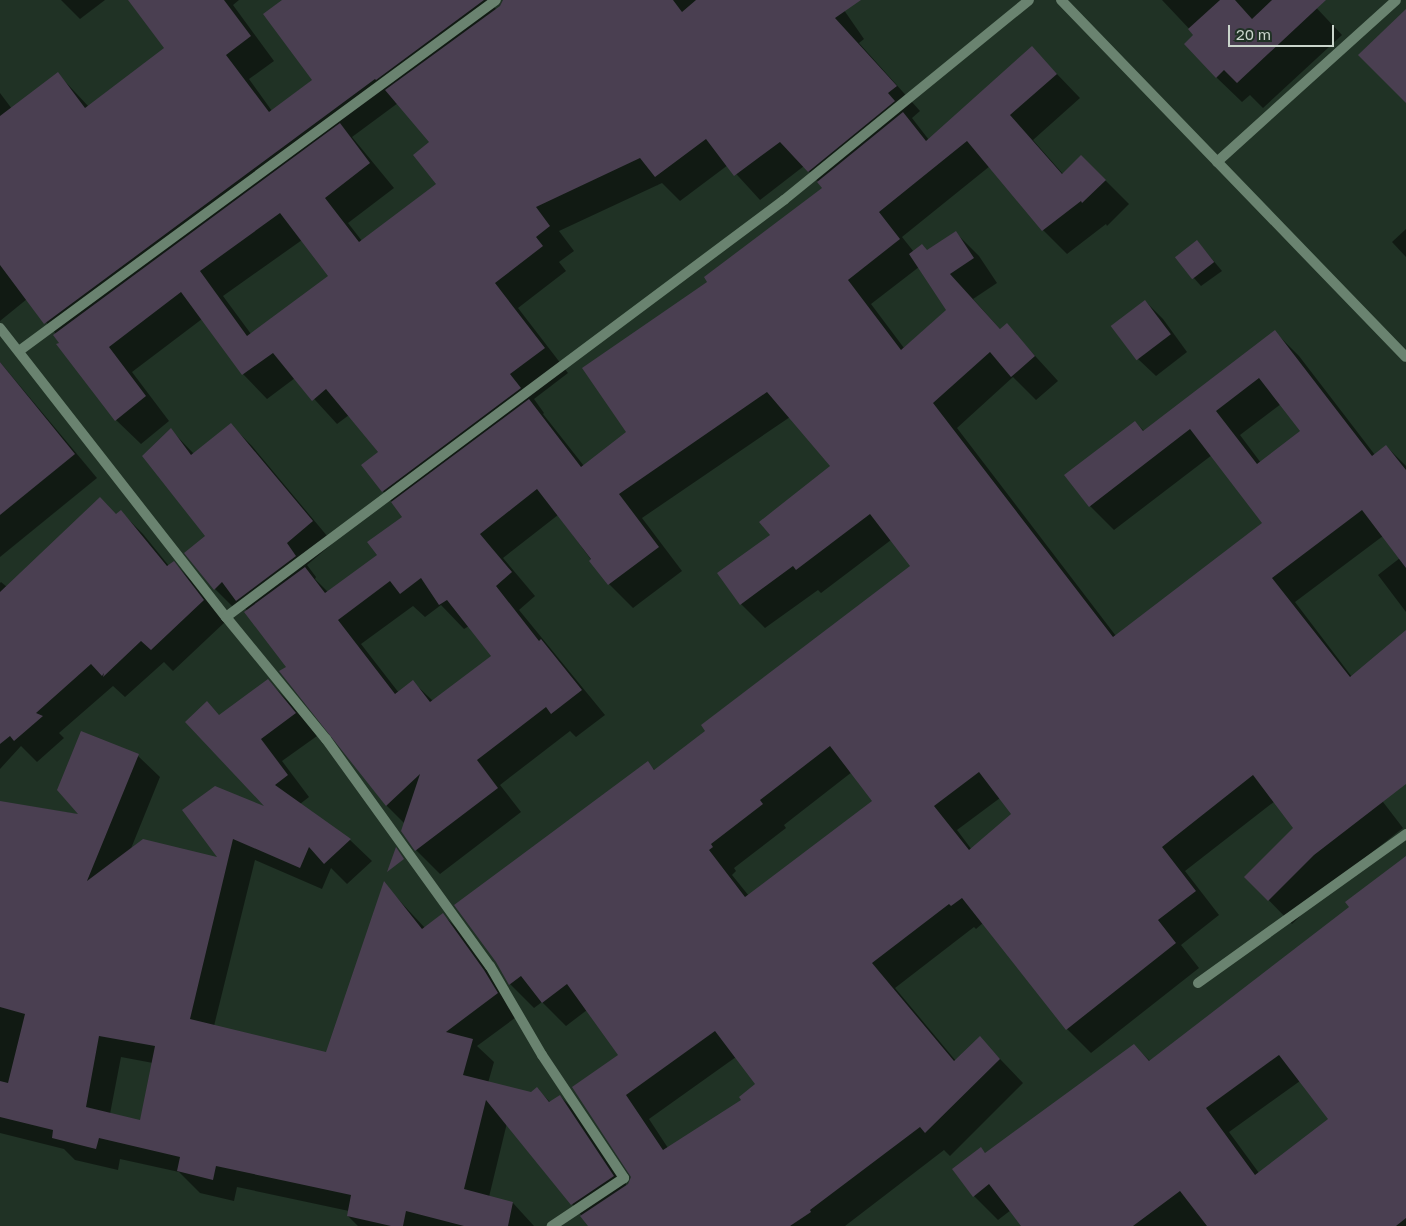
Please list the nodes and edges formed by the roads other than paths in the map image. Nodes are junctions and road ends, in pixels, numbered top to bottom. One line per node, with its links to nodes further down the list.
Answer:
1 (496, 0): 7 (street)
2 (1029, 0): 9 (street)
3 (1061, 0): 5 (street)
4 (1396, 0): 5 (street)
5 (1217, 162): 8 (street)
6 (0, 328): 7 (street)
7 (18, 352): 9 (street)
8 (1406, 357)
9 (226, 617): 12 (street)
10 (1406, 834): 11 (street)
11 (1198, 983)
12 (552, 1226)

